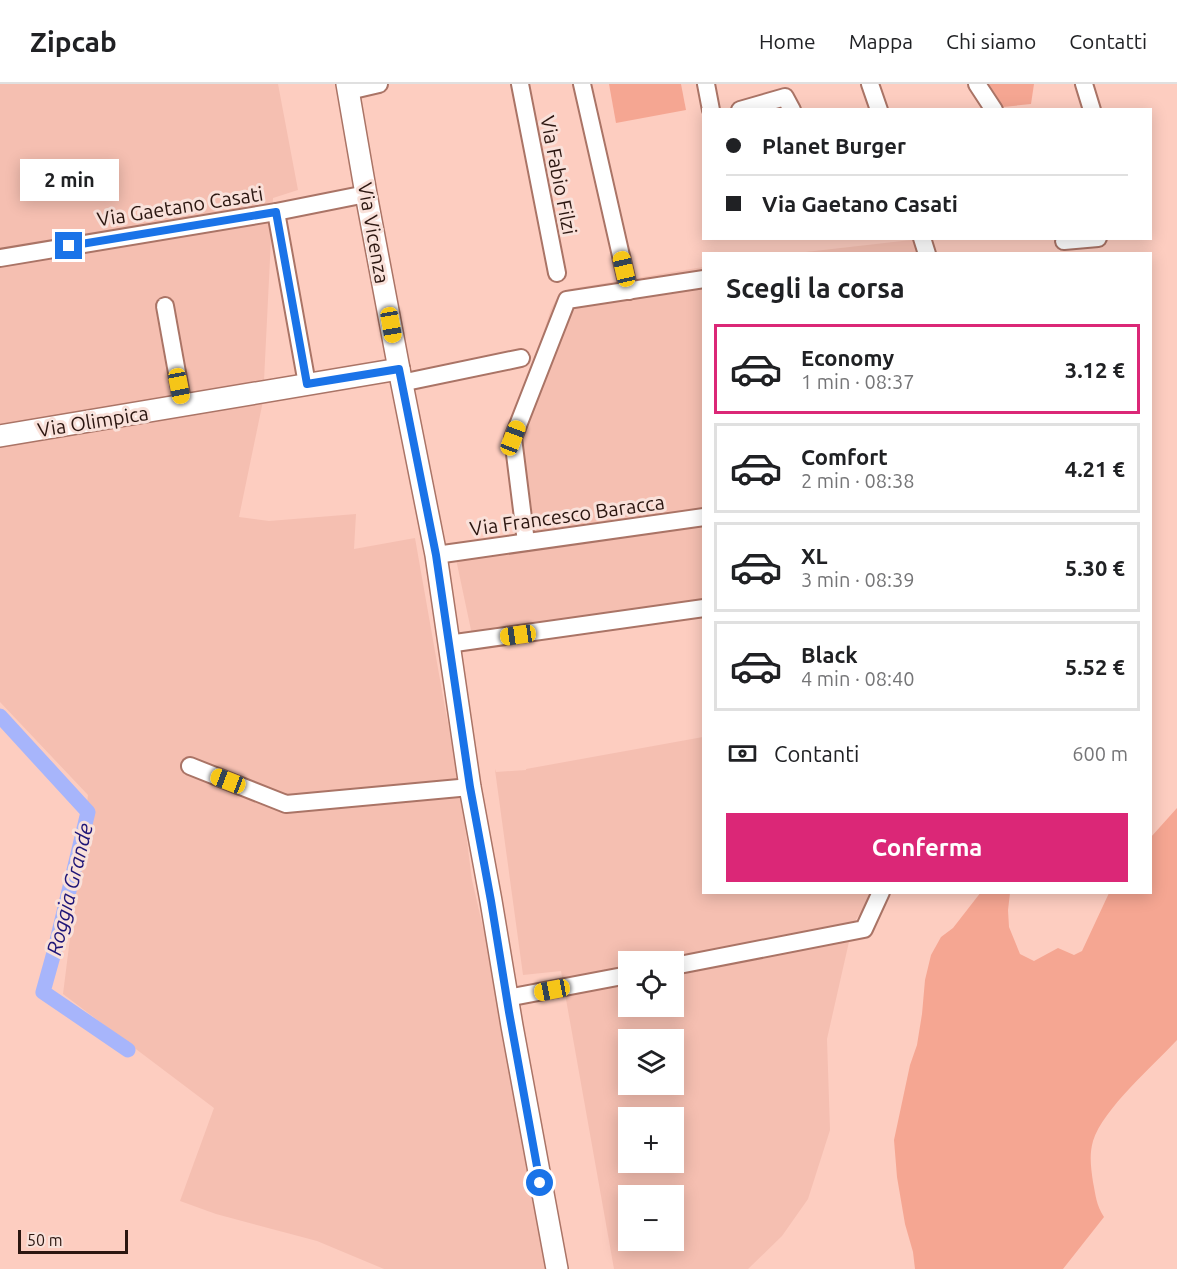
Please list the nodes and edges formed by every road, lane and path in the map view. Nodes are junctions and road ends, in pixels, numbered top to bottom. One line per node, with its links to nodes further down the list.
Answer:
1 (380, 84): 8 (street)
2 (520, 84): 20 (street, Via Fabio Filzi)
3 (582, 84): 22 (street)
4 (706, 84): 9 (street)
5 (870, 84): 12 (street)
6 (977, 84): 13 (street)
7 (1084, 84): 14 (street)
8 (348, 88): 15 (street, Via Vicenza)
9 (711, 108)
10 (747, 108): 11 (street)
11 (791, 108)
12 (878, 108)
13 (993, 108)
14 (1091, 108)
15 (366, 194): 16 (street, Via Gaetano Casati); 25 (street, Via Vicenza)
16 (276, 212): 19 (street, Via Gaetano Casati); 26 (street)
17 (1087, 240): 18 (street)
18 (1066, 244)
19 (0, 258)
20 (557, 273)
21 (702, 279): 22 (street)
22 (629, 291): 30 (street)
23 (165, 306): 27 (street)
24 (521, 358): 25 (street)
25 (400, 376): 26 (street, Via Olimpica); 31 (street, Via Vicenza)
26 (307, 384): 27 (street, Via Olimpica)
27 (183, 406): 28 (street, Via Olimpica)
28 (0, 436)
29 (702, 517): 30 (street, Via Francesco Baracca)
30 (526, 542): 31 (street, Via Francesco Baracca)
31 (436, 555): 33 (street, Via Vicenza)
32 (702, 608): 33 (street)
33 (448, 644): 35 (street, Via Vicenza)
34 (190, 766): 35 (street)
35 (470, 787): 39 (street, Via Vicenza)
36 (880, 894): 37 (street)
37 (684, 964)
38 (618, 977): 39 (street)
39 (507, 998): 40 (street, Via Vicenza)
40 (557, 1269)

